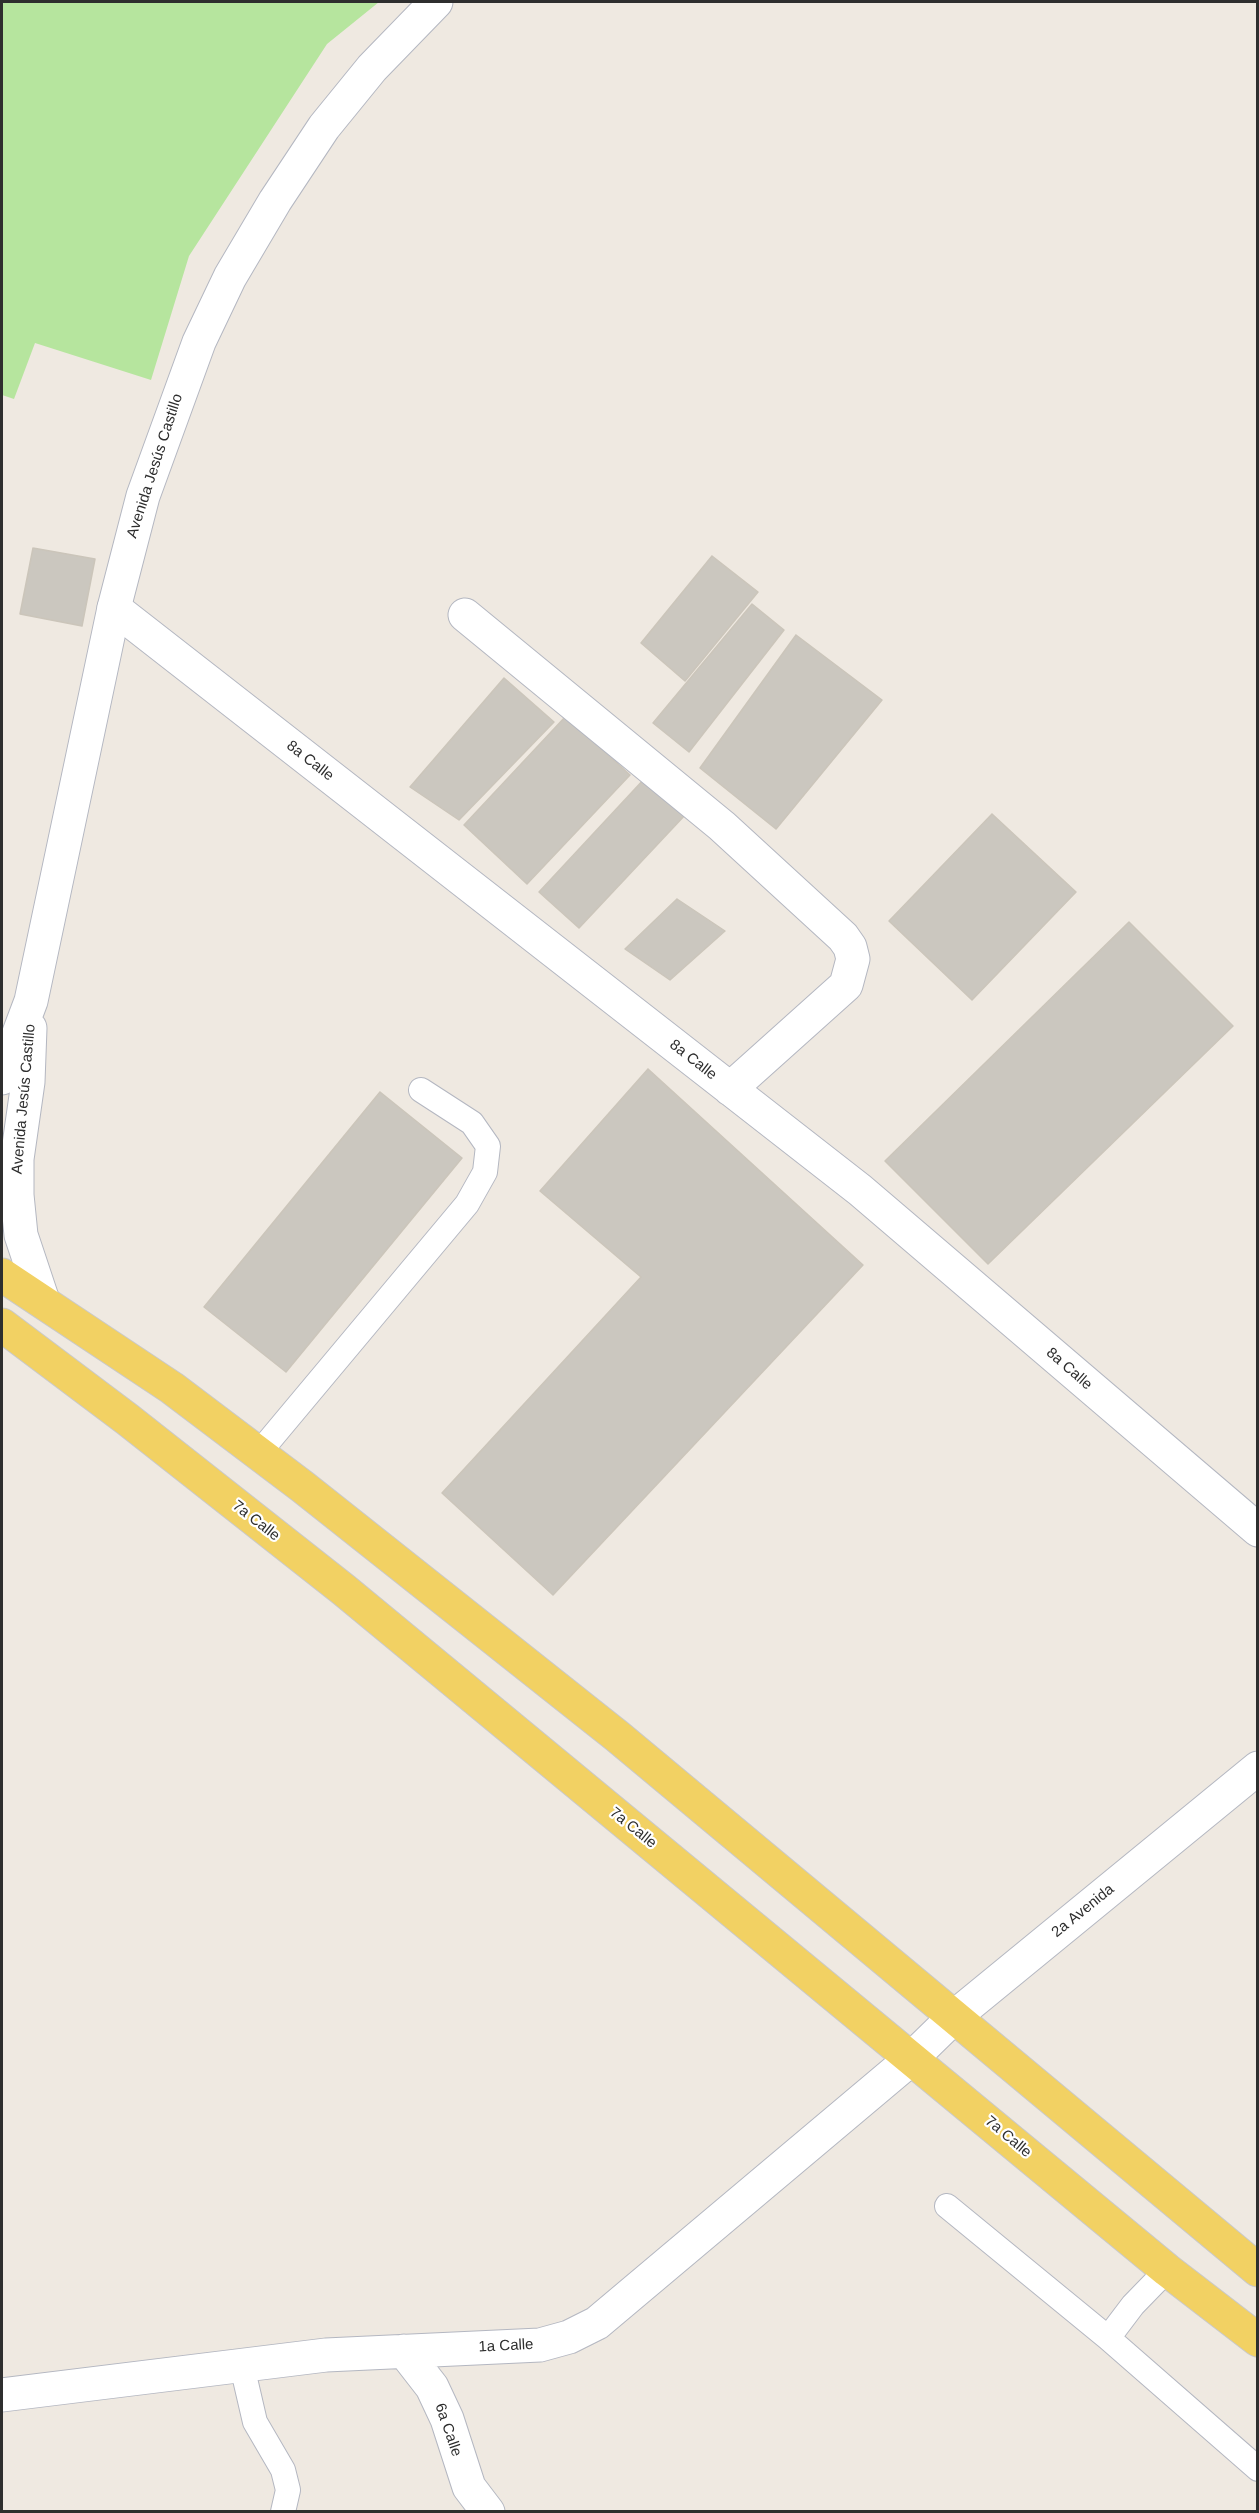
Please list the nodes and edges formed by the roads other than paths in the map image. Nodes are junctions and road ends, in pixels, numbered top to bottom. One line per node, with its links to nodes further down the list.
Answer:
1 (436, 2): 2 (street, Avenida Jesús Castillo)
2 (114, 608): 4 (street, Avenida Jesús Castillo); 6 (street, 8a Calle)
3 (465, 615): 6 (street)
4 (31, 1001): 5 (street, Avenida Jesús Castillo); 9 (street, Avenida Jesús Castillo)
5 (2, 1078)
6 (729, 1089): 12 (street, 8a Calle)
7 (421, 1090): 11 (lane)
8 (2, 1275): 9 (main road)
9 (43, 1301): 11 (main road)
10 (2, 1325): 15 (main road, 7a Calle)
11 (258, 1454): 14 (main road)
12 (1257, 1530)
13 (1257, 1768): 14 (street, 2a Avenida)
14 (954, 2017): 15 (street, 2a Avenida); 18 (main road)
15 (912, 2058): 17 (main road, 7a Calle); 21 (street, 1a Calle)
16 (947, 2206): 19 (lane)
17 (1167, 2270): 19 (lane); 20 (main road, 7a Calle)
18 (1257, 2270)
19 (1108, 2338): 24 (lane)
20 (1257, 2340)
21 (404, 2351): 22 (street, 1a Calle); 26 (street, 6a Calle)
22 (242, 2366): 23 (street, 1a Calle); 25 (lane)
23 (2, 2395)
24 (1257, 2469)
25 (284, 2511)
26 (488, 2511)

